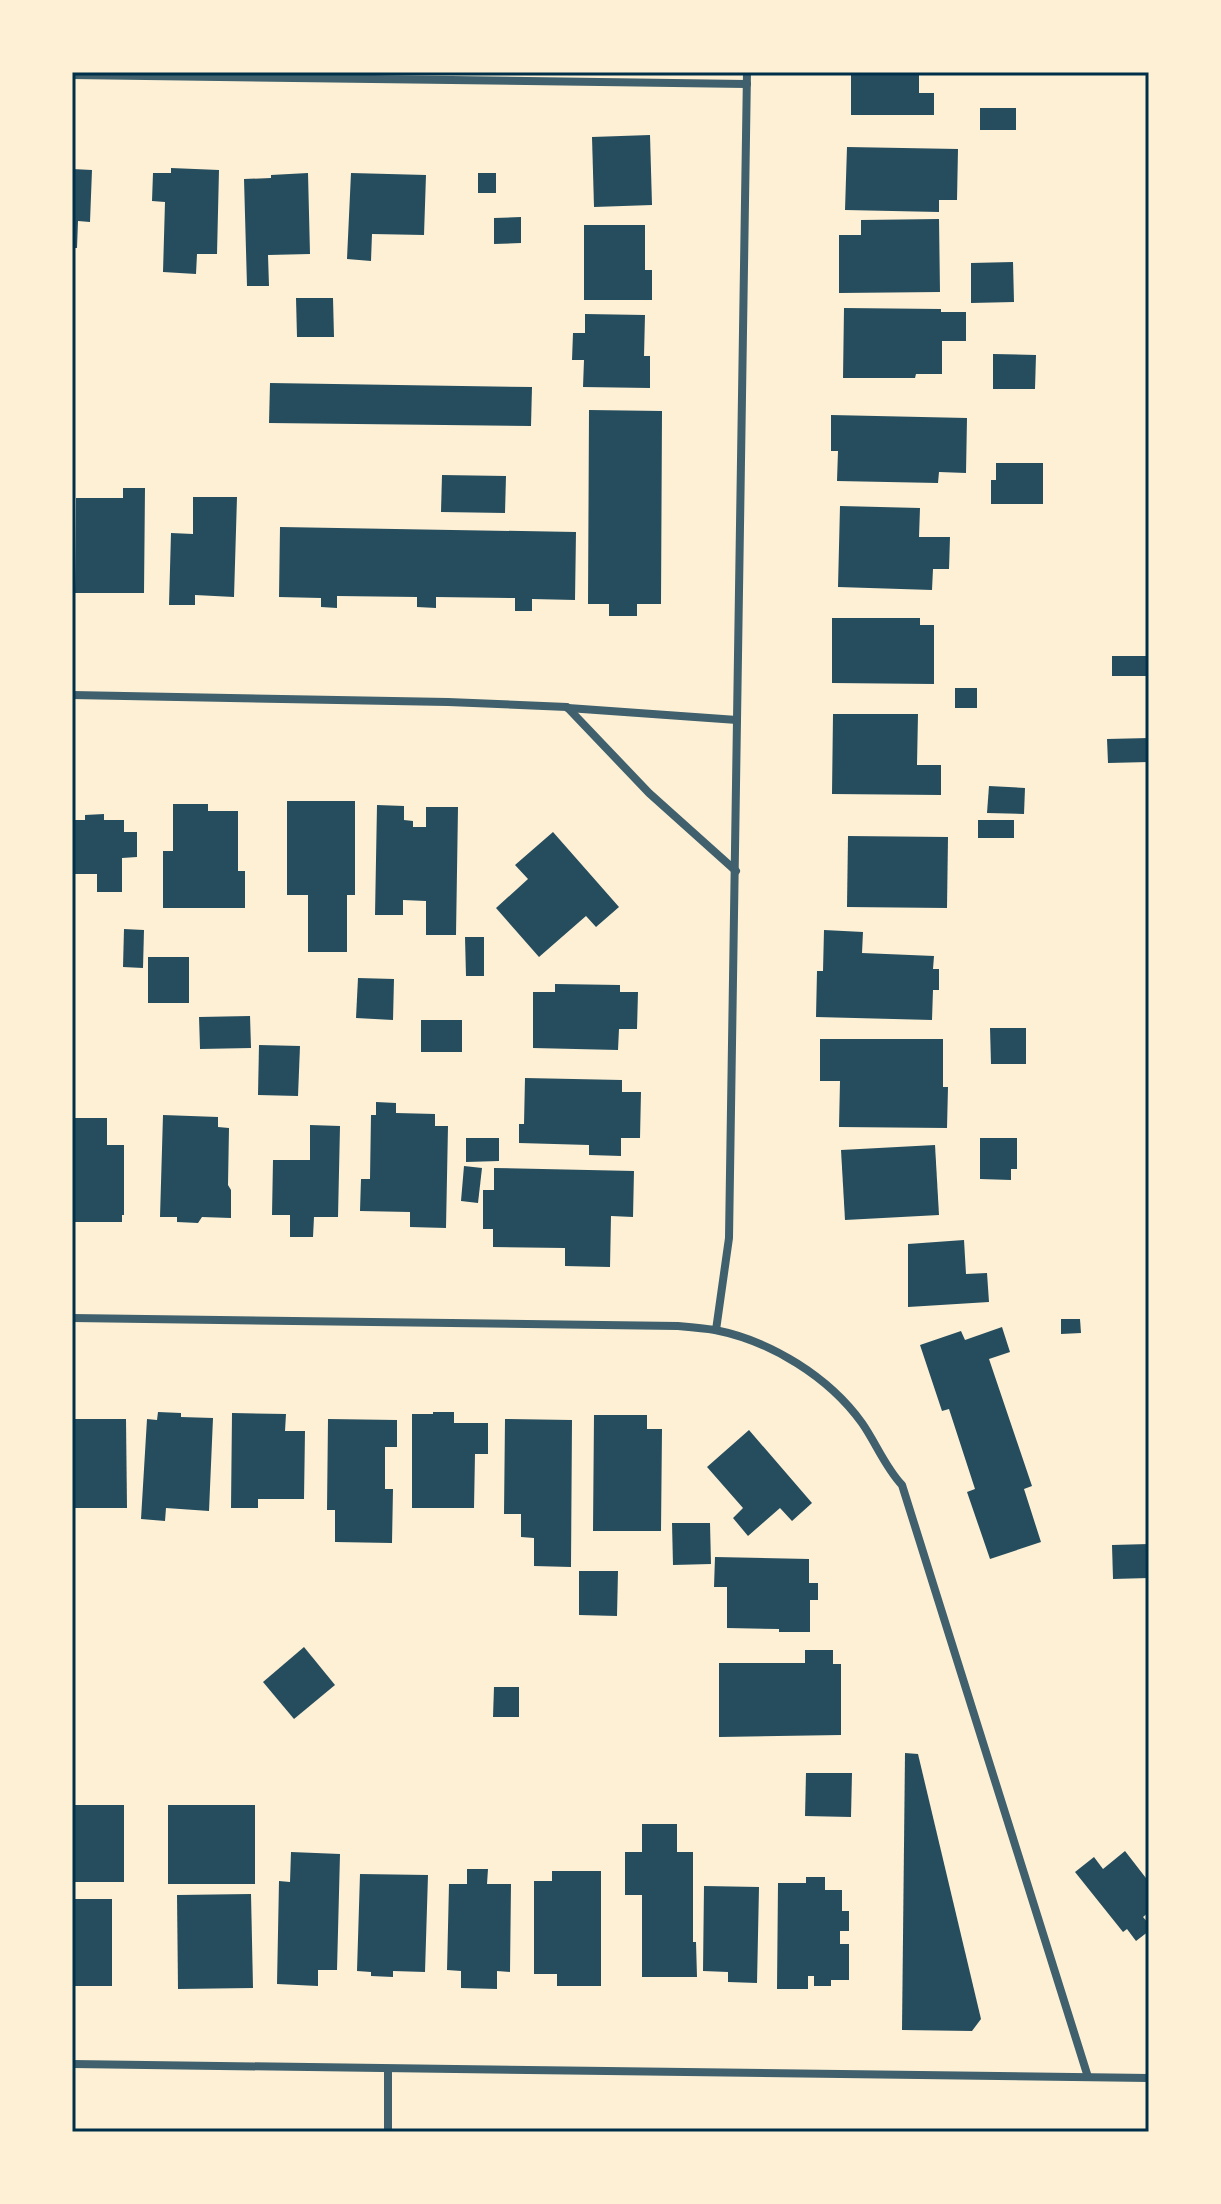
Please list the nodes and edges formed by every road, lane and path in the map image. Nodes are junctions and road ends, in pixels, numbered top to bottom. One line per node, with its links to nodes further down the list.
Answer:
1 (747, 72): 3 (street)
2 (72, 75): 3 (street)
3 (747, 84): 6 (street)
4 (72, 695): 5 (street)
5 (567, 707): 6 (street); 7 (street)
6 (737, 720): 7 (street)
7 (736, 871): 9 (street)
8 (72, 1318): 9 (street)
9 (716, 1330): 12 (street)
10 (72, 2064): 11 (street)
11 (388, 2069): 12 (street); 14 (street)
12 (1088, 2077): 13 (street)
13 (1149, 2078)
14 (388, 2132)

